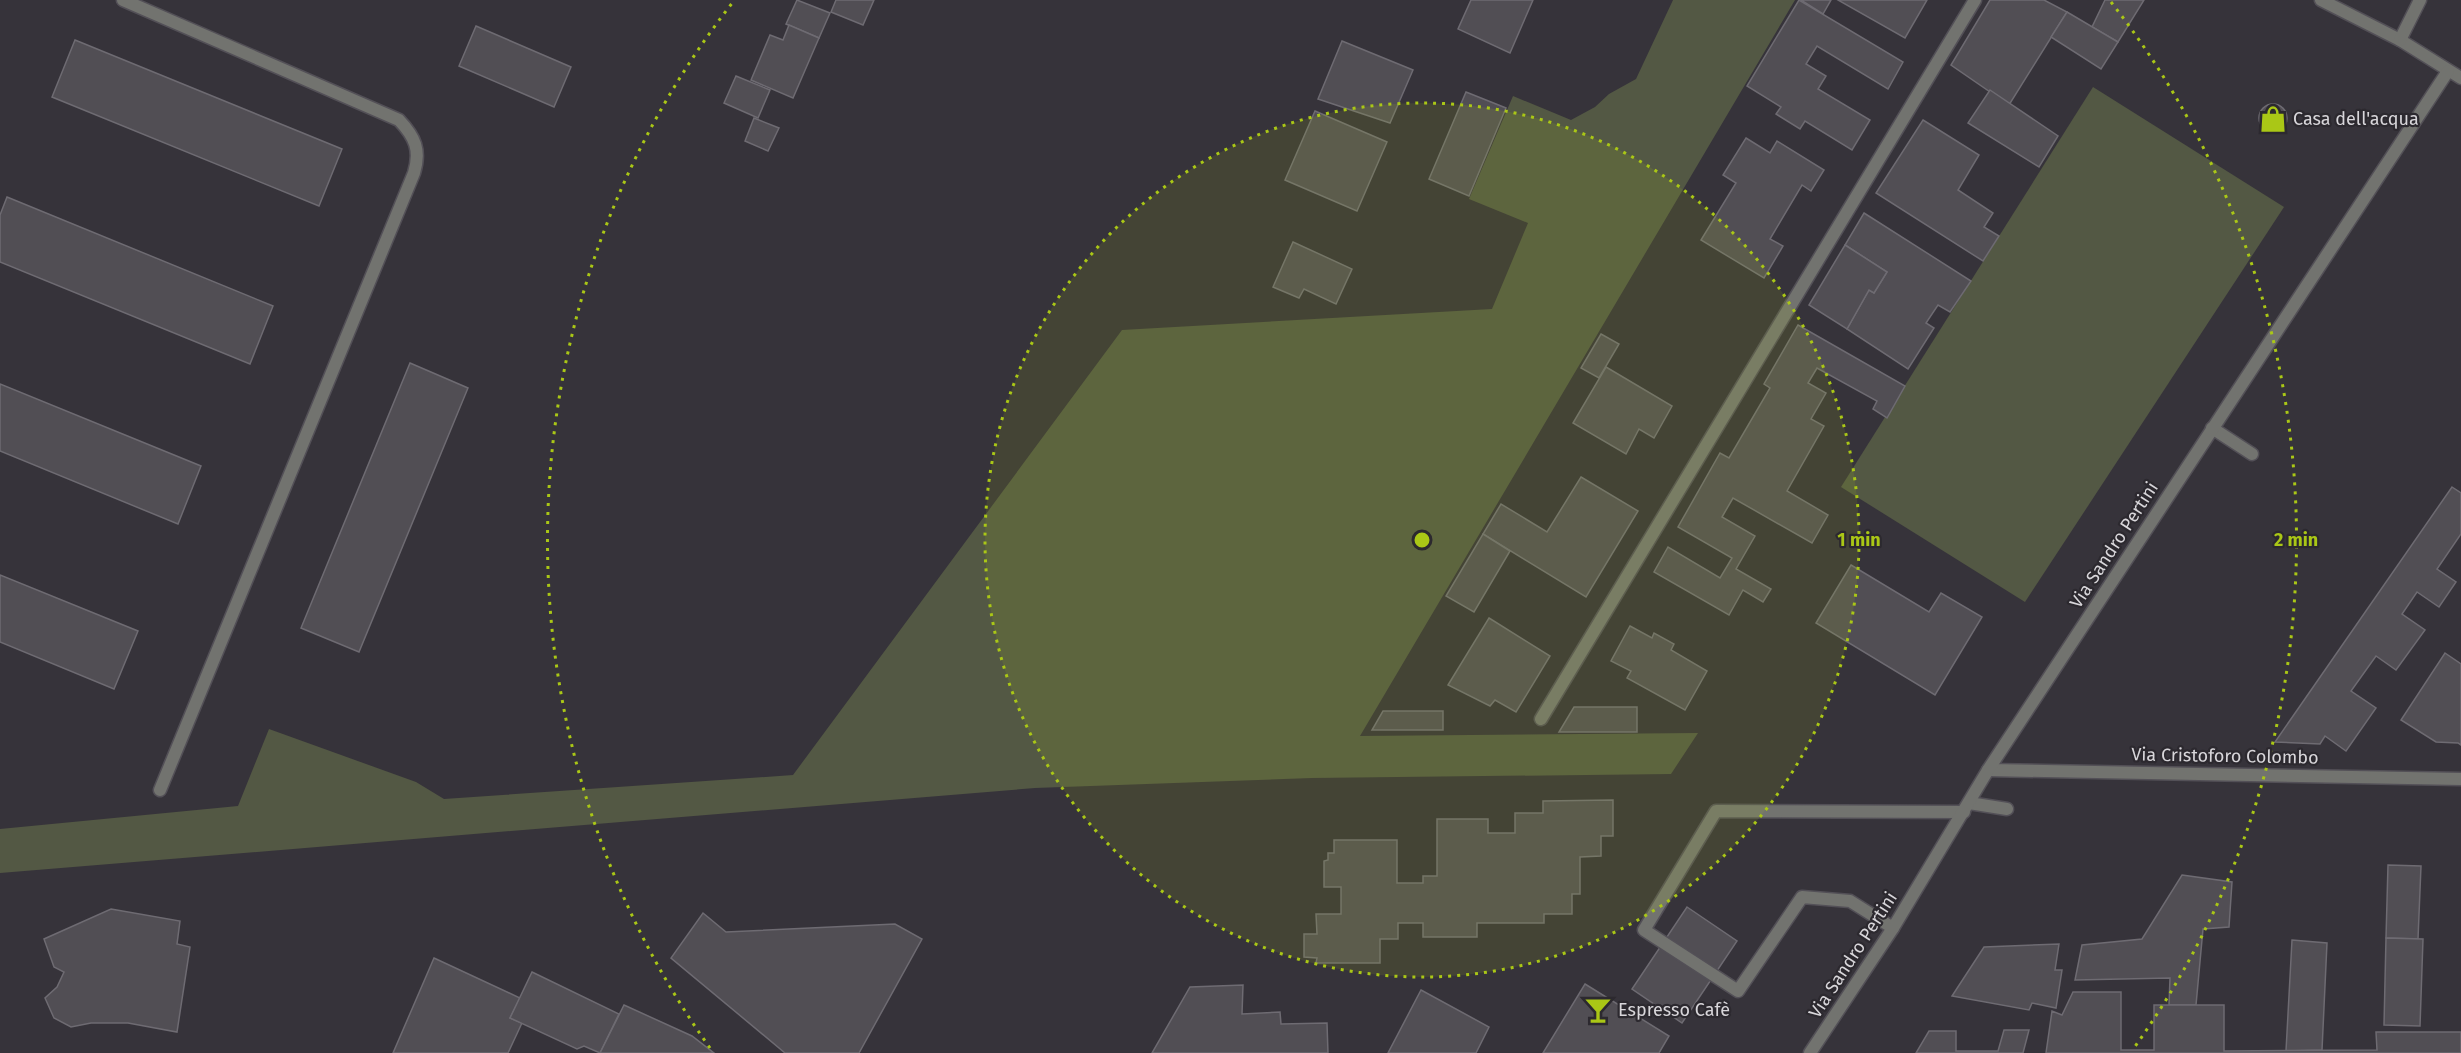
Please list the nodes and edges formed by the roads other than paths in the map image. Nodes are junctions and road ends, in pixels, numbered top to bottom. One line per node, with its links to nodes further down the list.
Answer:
1 (123, 0): 13 (street)
2 (1975, 0): 10 (street)
3 (2321, 0): 5 (street)
4 (2420, 0): 5 (street)
5 (2400, 39): 6 (street)
6 (2448, 71): 7 (street); 8 (street, Via Sandro Pertini)
7 (2461, 78)
8 (2212, 428): 9 (street); 11 (street, Via Sandro Pertini)
9 (2252, 454)
10 (1541, 719)
11 (1988, 770): 12 (street, Via Cristoforo Colombo); 14 (street, Via Sandro Pertini)
12 (2461, 779)
13 (160, 790)
14 (1967, 807): 15 (street); 16 (street, Via Sandro Pertini); 16 (street)
15 (2007, 809)
16 (1893, 928): 17 (street, Via Sandro Pertini)
17 (1815, 1050)

